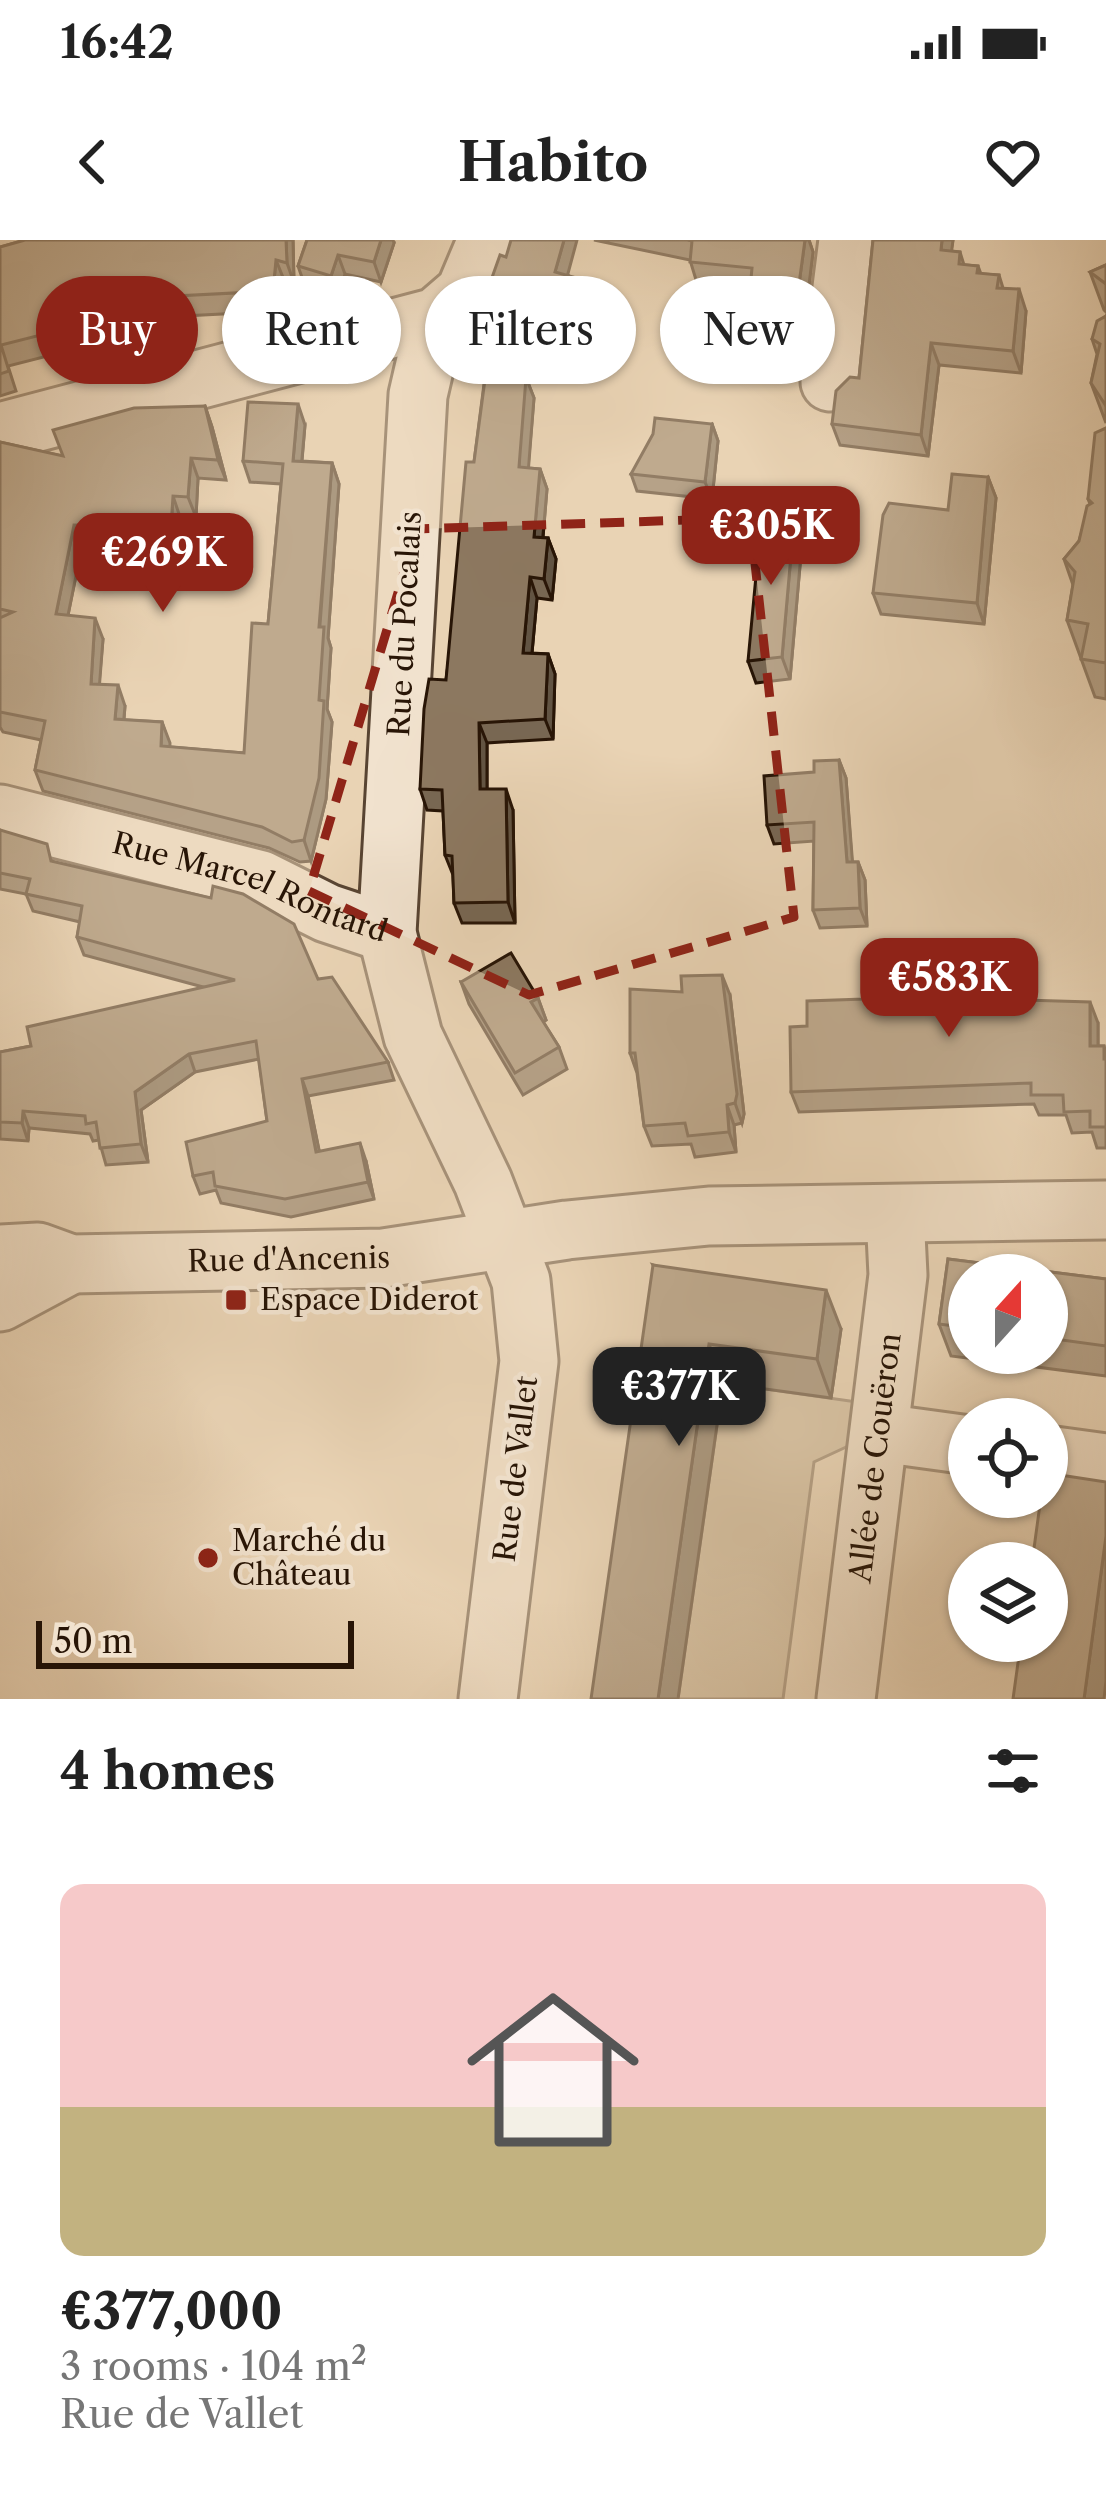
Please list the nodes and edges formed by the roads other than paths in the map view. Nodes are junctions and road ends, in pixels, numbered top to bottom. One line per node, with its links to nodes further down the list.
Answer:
1 (487, 240): 3 (street)
2 (848, 240): 5 (street)
3 (472, 276)
4 (425, 319): 7 (street)
5 (835, 343)
6 (425, 364): 9 (street, Rue du Pocalais)
7 (0, 431)
8 (0, 814): 9 (street, Rue Marcel Rontard)
9 (387, 933): 12 (street, Rue Marcel Rontard)
10 (1106, 1210): 11 (street, Rue d'Ancenis)
11 (895, 1214): 12 (street, Rue d'Ancenis); 16 (street, Allée de Couëron)
12 (507, 1240): 14 (street, Rue d'Ancenis); 20 (street, Rue de Vallet)
13 (0, 1254): 14 (street, Rue d'Ancenis)
14 (71, 1264): 15 (street, Rue d'Ancenis)
15 (0, 1302)
16 (881, 1433): 17 (street); 21 (street, Allée de Couëron)
17 (948, 1442)
18 (1068, 1458): 19 (street)
19 (1106, 1463)
20 (488, 1699)
21 (846, 1699)

